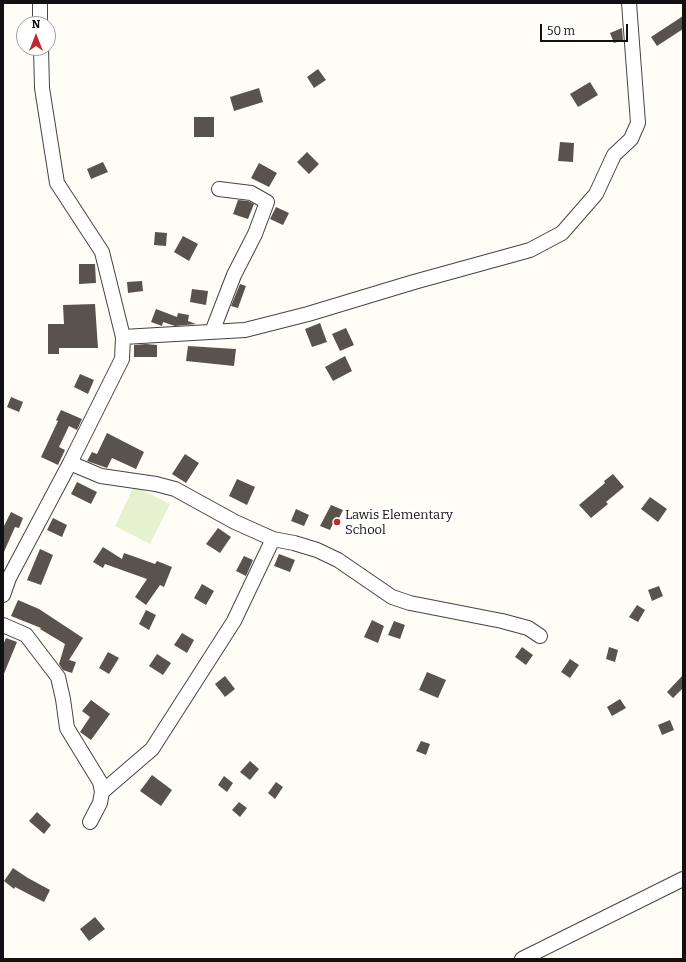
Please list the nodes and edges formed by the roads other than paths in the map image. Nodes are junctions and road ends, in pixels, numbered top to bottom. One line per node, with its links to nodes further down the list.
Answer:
1 (40, 3): 3 (street)
2 (629, 3): 6 (street)
3 (40, 16)
4 (41, 56): 7 (street)
5 (220, 189): 6 (street)
6 (212, 332): 7 (street)
7 (123, 337): 8 (street)
8 (70, 463): 9 (street); 10 (street)
9 (273, 539): 13 (street); 14 (street)
10 (6, 575): 11 (street)
11 (3, 595)
12 (3, 625): 14 (street)
13 (540, 636)
14 (102, 792): 15 (street)
15 (90, 822)
16 (683, 879): 17 (street)
17 (522, 959)

